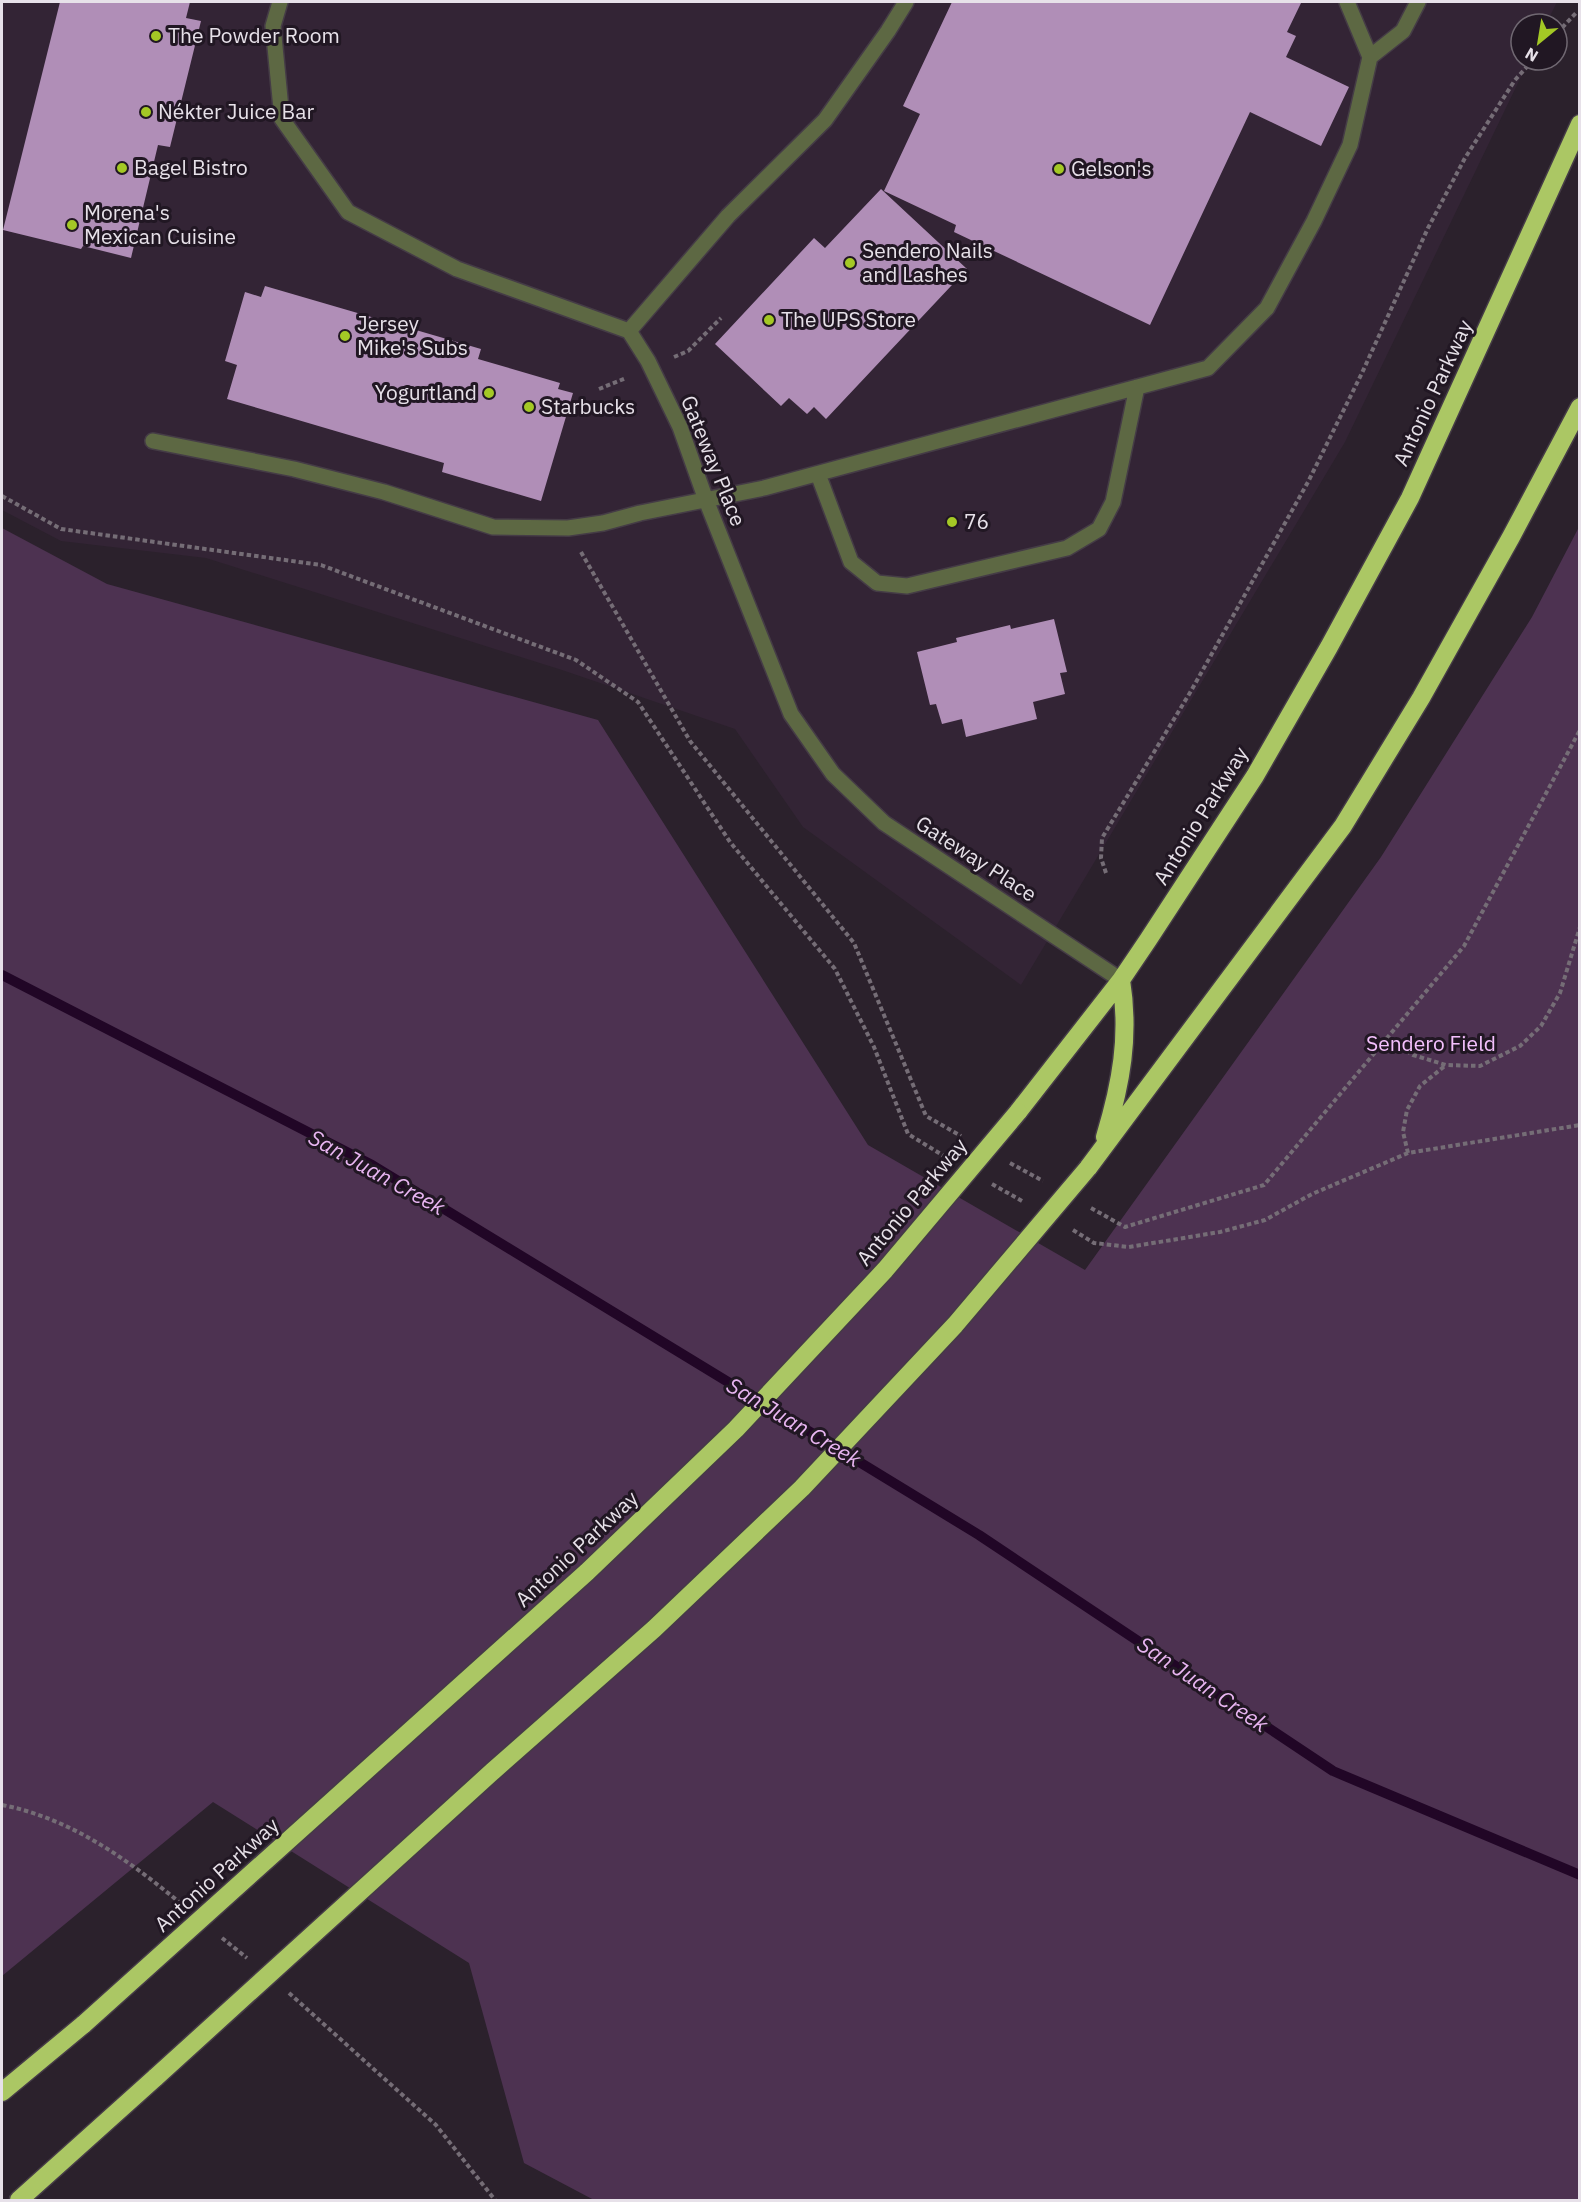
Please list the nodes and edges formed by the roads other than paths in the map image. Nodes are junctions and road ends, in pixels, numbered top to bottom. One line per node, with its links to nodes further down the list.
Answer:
1 (280, 2): 7 (lane)
2 (906, 2): 7 (lane)
3 (1347, 2): 5 (lane)
4 (1418, 2): 5 (lane)
5 (1370, 57): 8 (lane)
6 (1580, 124): 13 (highway, Antonio Parkway)
7 (628, 331): 12 (lane, Gateway Place)
8 (1137, 387): 11 (lane); 11 (lane)
9 (1580, 407): 14 (highway)
10 (153, 441): 12 (lane)
11 (818, 474): 12 (lane)
12 (706, 500): 13 (lane, Gateway Place)
13 (1121, 980): 14 (highway); 15 (highway, Antonio Parkway, bridge)
14 (1101, 1150): 16 (highway, bridge)
15 (2, 2092)
16 (19, 2200)

